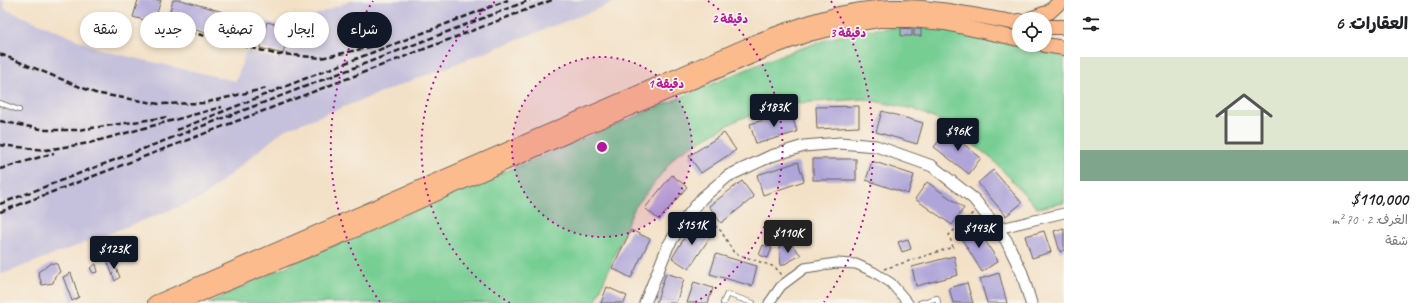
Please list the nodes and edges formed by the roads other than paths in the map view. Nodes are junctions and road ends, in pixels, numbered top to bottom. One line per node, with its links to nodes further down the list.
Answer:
1 (1062, 0): 2 (main road)
2 (1049, 12)
3 (1012, 21): 13 (main road)
4 (1052, 27): 5 (main road)
5 (1064, 27)
6 (1012, 38): 14 (main road)
7 (1052, 46): 8 (main road)
8 (1064, 48)
9 (0, 103): 10 (lane)
10 (19, 110)
11 (1064, 213): 12 (street)
12 (997, 229): 15 (street); 22 (street)
13 (154, 303)
14 (179, 303)
15 (645, 303)
16 (723, 303): 17 (lane)
17 (753, 303)
18 (769, 303): 19 (street)
19 (908, 303)
20 (920, 303): 21 (lane)
21 (938, 303)
22 (1031, 303)

